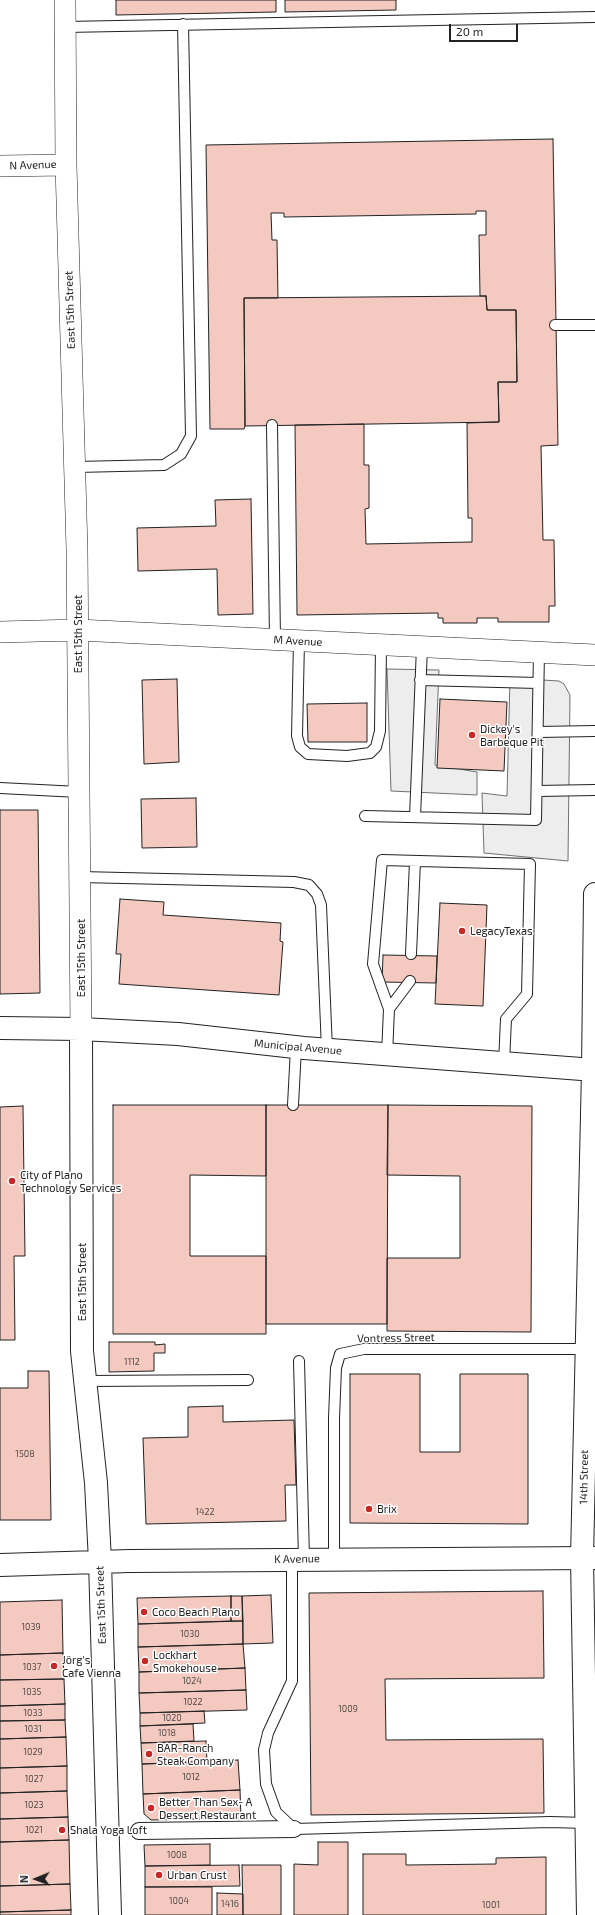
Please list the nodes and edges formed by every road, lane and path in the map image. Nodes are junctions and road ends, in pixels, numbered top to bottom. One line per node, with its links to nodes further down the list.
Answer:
1 (65, 0): 4 (street, East 15th Street)
2 (595, 17): 3 (lane)
3 (183, 24): 4 (lane); 10 (lane)
4 (65, 27): 5 (street, East 15th Street)
5 (66, 164): 6 (street, N Avenue); 10 (street, East 15th Street)
6 (0, 166)
7 (555, 325): 8 (lane)
8 (595, 325)
9 (272, 426): 13 (lane)
10 (76, 466): 11 (street, East 15th Street)
11 (78, 630): 12 (street, M Avenue); 13 (street, M Avenue); 26 (street, East 15th Street)
12 (0, 632)
13 (275, 639): 14 (street, M Avenue)
14 (299, 640): 15 (street, M Avenue); 15 (lane)
15 (381, 645): 16 (street, M Avenue)
16 (422, 646): 17 (street, M Avenue); 19 (lane)
17 (539, 652): 18 (street, M Avenue); 20 (lane)
18 (595, 655)
19 (420, 680): 20 (lane); 28 (lane)
20 (538, 683): 22 (lane)
21 (595, 731): 22 (lane)
22 (538, 732): 25 (lane)
23 (0, 788): 26 (lane)
24 (595, 790): 25 (lane)
25 (537, 791): 28 (lane)
26 (79, 792): 30 (street, East 15th Street)
27 (365, 816): 28 (lane)
28 (415, 817)
29 (414, 861): 32 (lane); 34 (lane); 40 (lane)
30 (80, 877): 36 (street, East 15th Street); 38 (lane)
31 (595, 894): 41 (main road, 14th Street)
32 (411, 954)
33 (410, 981): 34 (lane)
34 (389, 1009): 39 (lane)
35 (0, 1028): 36 (main road, Municipal Avenue)
36 (81, 1029): 37 (main road, Municipal Avenue); 49 (main road, East 15th Street)
37 (296, 1048): 38 (main road, Municipal Avenue); 42 (lane)
38 (326, 1050): 39 (main road, Municipal Avenue)
39 (387, 1054): 40 (main road, Municipal Avenue)
40 (504, 1064): 41 (main road, Municipal Avenue)
41 (594, 1070): 43 (main road, 14th Street)
42 (293, 1105)
43 (593, 1163): 44 (main road, 14th Street)
44 (592, 1225): 45 (main road, 14th Street)
45 (592, 1312): 46 (main road, 14th Street)
46 (587, 1349): 50 (main road, 14th Street); 53 (lane, Vontress Street)
47 (299, 1361): 52 (lane)
48 (248, 1380): 49 (lane)
49 (84, 1381): 54 (main road, East 15th Street)
50 (590, 1453): 51 (main road, 14th Street)
51 (589, 1558): 53 (main road, K Avenue); 56 (main road, 14th Street)
52 (298, 1559): 53 (main road, K Avenue); 54 (main road, K Avenue); 57 (lane)
53 (334, 1559)
54 (100, 1561): 55 (main road, K Avenue); 59 (main road, East 15th Street)
55 (0, 1566)
56 (591, 1823): 57 (lane); 60 (main road, 14th Street)
57 (294, 1829): 58 (street)
58 (139, 1831)
59 (110, 1915)
60 (588, 1915)

